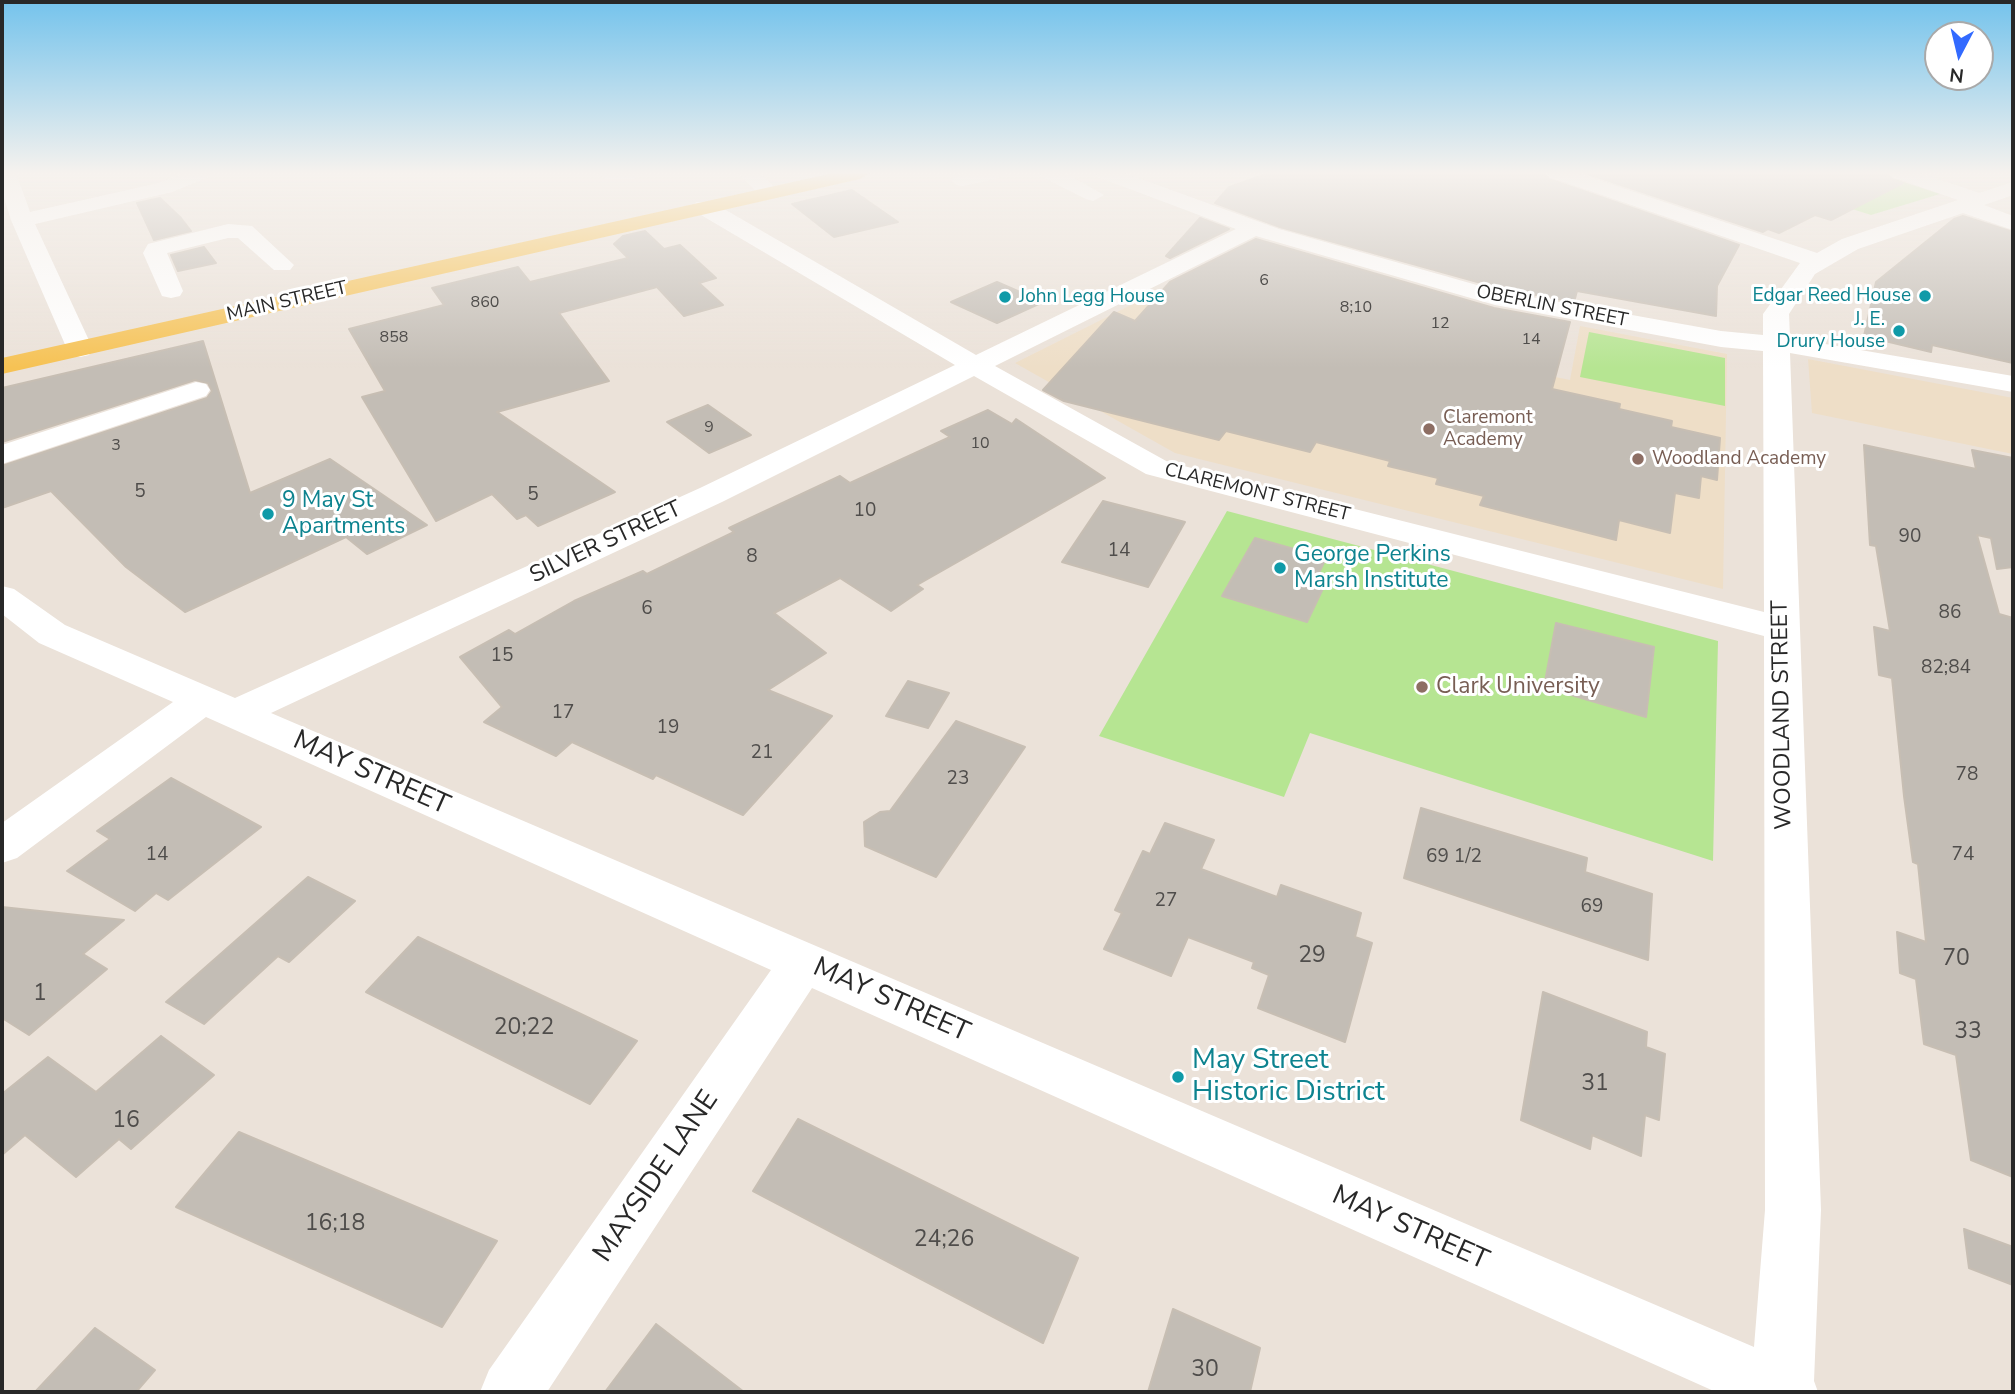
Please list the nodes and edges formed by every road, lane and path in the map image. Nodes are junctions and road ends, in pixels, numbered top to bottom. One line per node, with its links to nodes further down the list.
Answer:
1 (22, 238): 14 (street)
2 (200, 238): 12 (street)
3 (252, 238): 11 (street)
4 (568, 238): 14 (main road, MAIN STREET)
5 (757, 238): 15 (street, CLAREMONT STREET)
6 (1234, 238): 15 (street, SILVER STREET)
7 (1289, 238): 13 (street, OBERLIN STREET)
8 (1750, 238): 10 (street)
9 (1868, 238): 10 (street, WOODLAND STREET)
10 (1818, 261): 13 (street, WOODLAND STREET)
11 (282, 265)
12 (172, 291)
13 (1776, 346): 17 (street, OBERLIN STREET); 21 (street, WOODLAND STREET)
14 (80, 349): 16 (main road, MAIN STREET)
15 (974, 365): 21 (street, CLAREMONT STREET); 22 (street, SILVER STREET)
16 (2, 366)
17 (2013, 384)
18 (196, 390): 19 (street)
19 (2, 455)
20 (2, 597): 22 (street, MAY STREET)
21 (1781, 628): 26 (street, WOODLAND STREET)
22 (219, 707): 23 (street, SILVER STREET); 24 (street, MAY STREET)
23 (2, 846)
24 (803, 962): 25 (street, MAYSIDE LANE); 26 (street, MAY STREET)
25 (511, 1392)
26 (1784, 1392)

